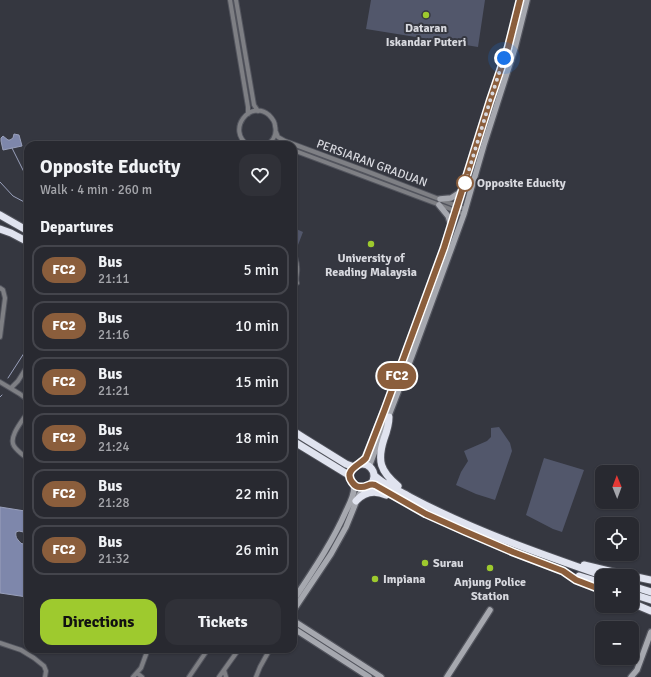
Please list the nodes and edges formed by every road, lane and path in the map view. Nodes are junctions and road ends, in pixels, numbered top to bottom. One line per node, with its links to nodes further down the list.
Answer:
1 (230, 0): 6 (street)
2 (236, 0): 5 (street)
3 (520, 0): 13 (main road)
4 (527, 0): 18 (main road)
5 (258, 111): 6 (street); 7 (street)
6 (248, 114): 8 (street)
7 (276, 132): 9 (street); 10 (street, PERSIARAN GRADUAN)
8 (244, 141)
9 (271, 141)
10 (284, 141)
11 (297, 146): 14 (street, PERSIARAN GRADUAN)
12 (297, 152): 15 (street, PERSIARAN GRADUAN)
13 (462, 191): 16 (main road); 17 (main road)
14 (433, 196): 15 (street); 16 (street, PERSIARAN GRADUAN)
15 (430, 202): 16 (street, PERSIARAN GRADUAN)
16 (440, 202): 17 (street, PERSIARAN GRADUAN); 22 (main road)
17 (456, 208): 18 (street, PERSIARAN GRADUAN); 22 (main road)
18 (465, 211): 32 (main road)
19 (0, 212): 21 (highway)
20 (0, 216): 21 (highway)
21 (14, 224): 24 (highway)
22 (452, 225): 37 (main road)
23 (0, 228): 25 (highway)
24 (24, 230)
25 (24, 240)
26 (0, 288): 27 (street)
27 (0, 337)
28 (24, 371): 30 (street)
29 (0, 382): 30 (street)
30 (11, 388): 31 (street)
31 (24, 397)
32 (389, 417): 38 (main road); 43 (highway)
33 (24, 418): 36 (street)
34 (297, 434): 37 (highway)
35 (297, 444): 40 (highway)
36 (24, 455)
37 (357, 465): 38 (highway); 40 (highway)
38 (370, 467): 39 (highway)
39 (374, 475): 42 (highway); 43 (highway)
40 (350, 476): 41 (highway)
41 (354, 485): 42 (highway); 56 (main road)
42 (367, 486): 44 (main road); 45 (highway)
43 (403, 493): 46 (highway)
44 (356, 501): 45 (highway); 59 (main road)
45 (405, 502): 48 (highway)
46 (569, 564): 47 (highway); 49 (highway)
47 (602, 569)
48 (563, 571): 52 (highway); 53 (highway)
49 (595, 573)
50 (639, 578): 51 (highway)
51 (651, 580)
52 (595, 581)
53 (595, 587)
54 (639, 588): 55 (highway)
55 (651, 592)
56 (297, 595)
57 (639, 596): 58 (highway)
58 (651, 600)
59 (297, 604)
60 (639, 606): 62 (highway)
61 (490, 610): 84 (main road)
62 (651, 610)
63 (297, 626): 83 (main road)
64 (297, 627): 82 (main road)
65 (651, 632): 85 (main road)
66 (0, 643): 67 (street)
67 (24, 652)
68 (26, 653): 75 (street)
69 (147, 653): 74 (street)
70 (205, 653): 78 (street)
71 (235, 653): 73 (street)
72 (268, 653): 81 (street)
73 (224, 670): 79 (street); 80 (street)
74 (137, 673): 76 (street); 77 (street)
75 (45, 677)
76 (133, 677)
77 (142, 677)
78 (189, 677)
79 (219, 677)
80 (226, 677)
81 (256, 677)
82 (369, 677)
83 (381, 677)
84 (447, 677)
85 (631, 677)

